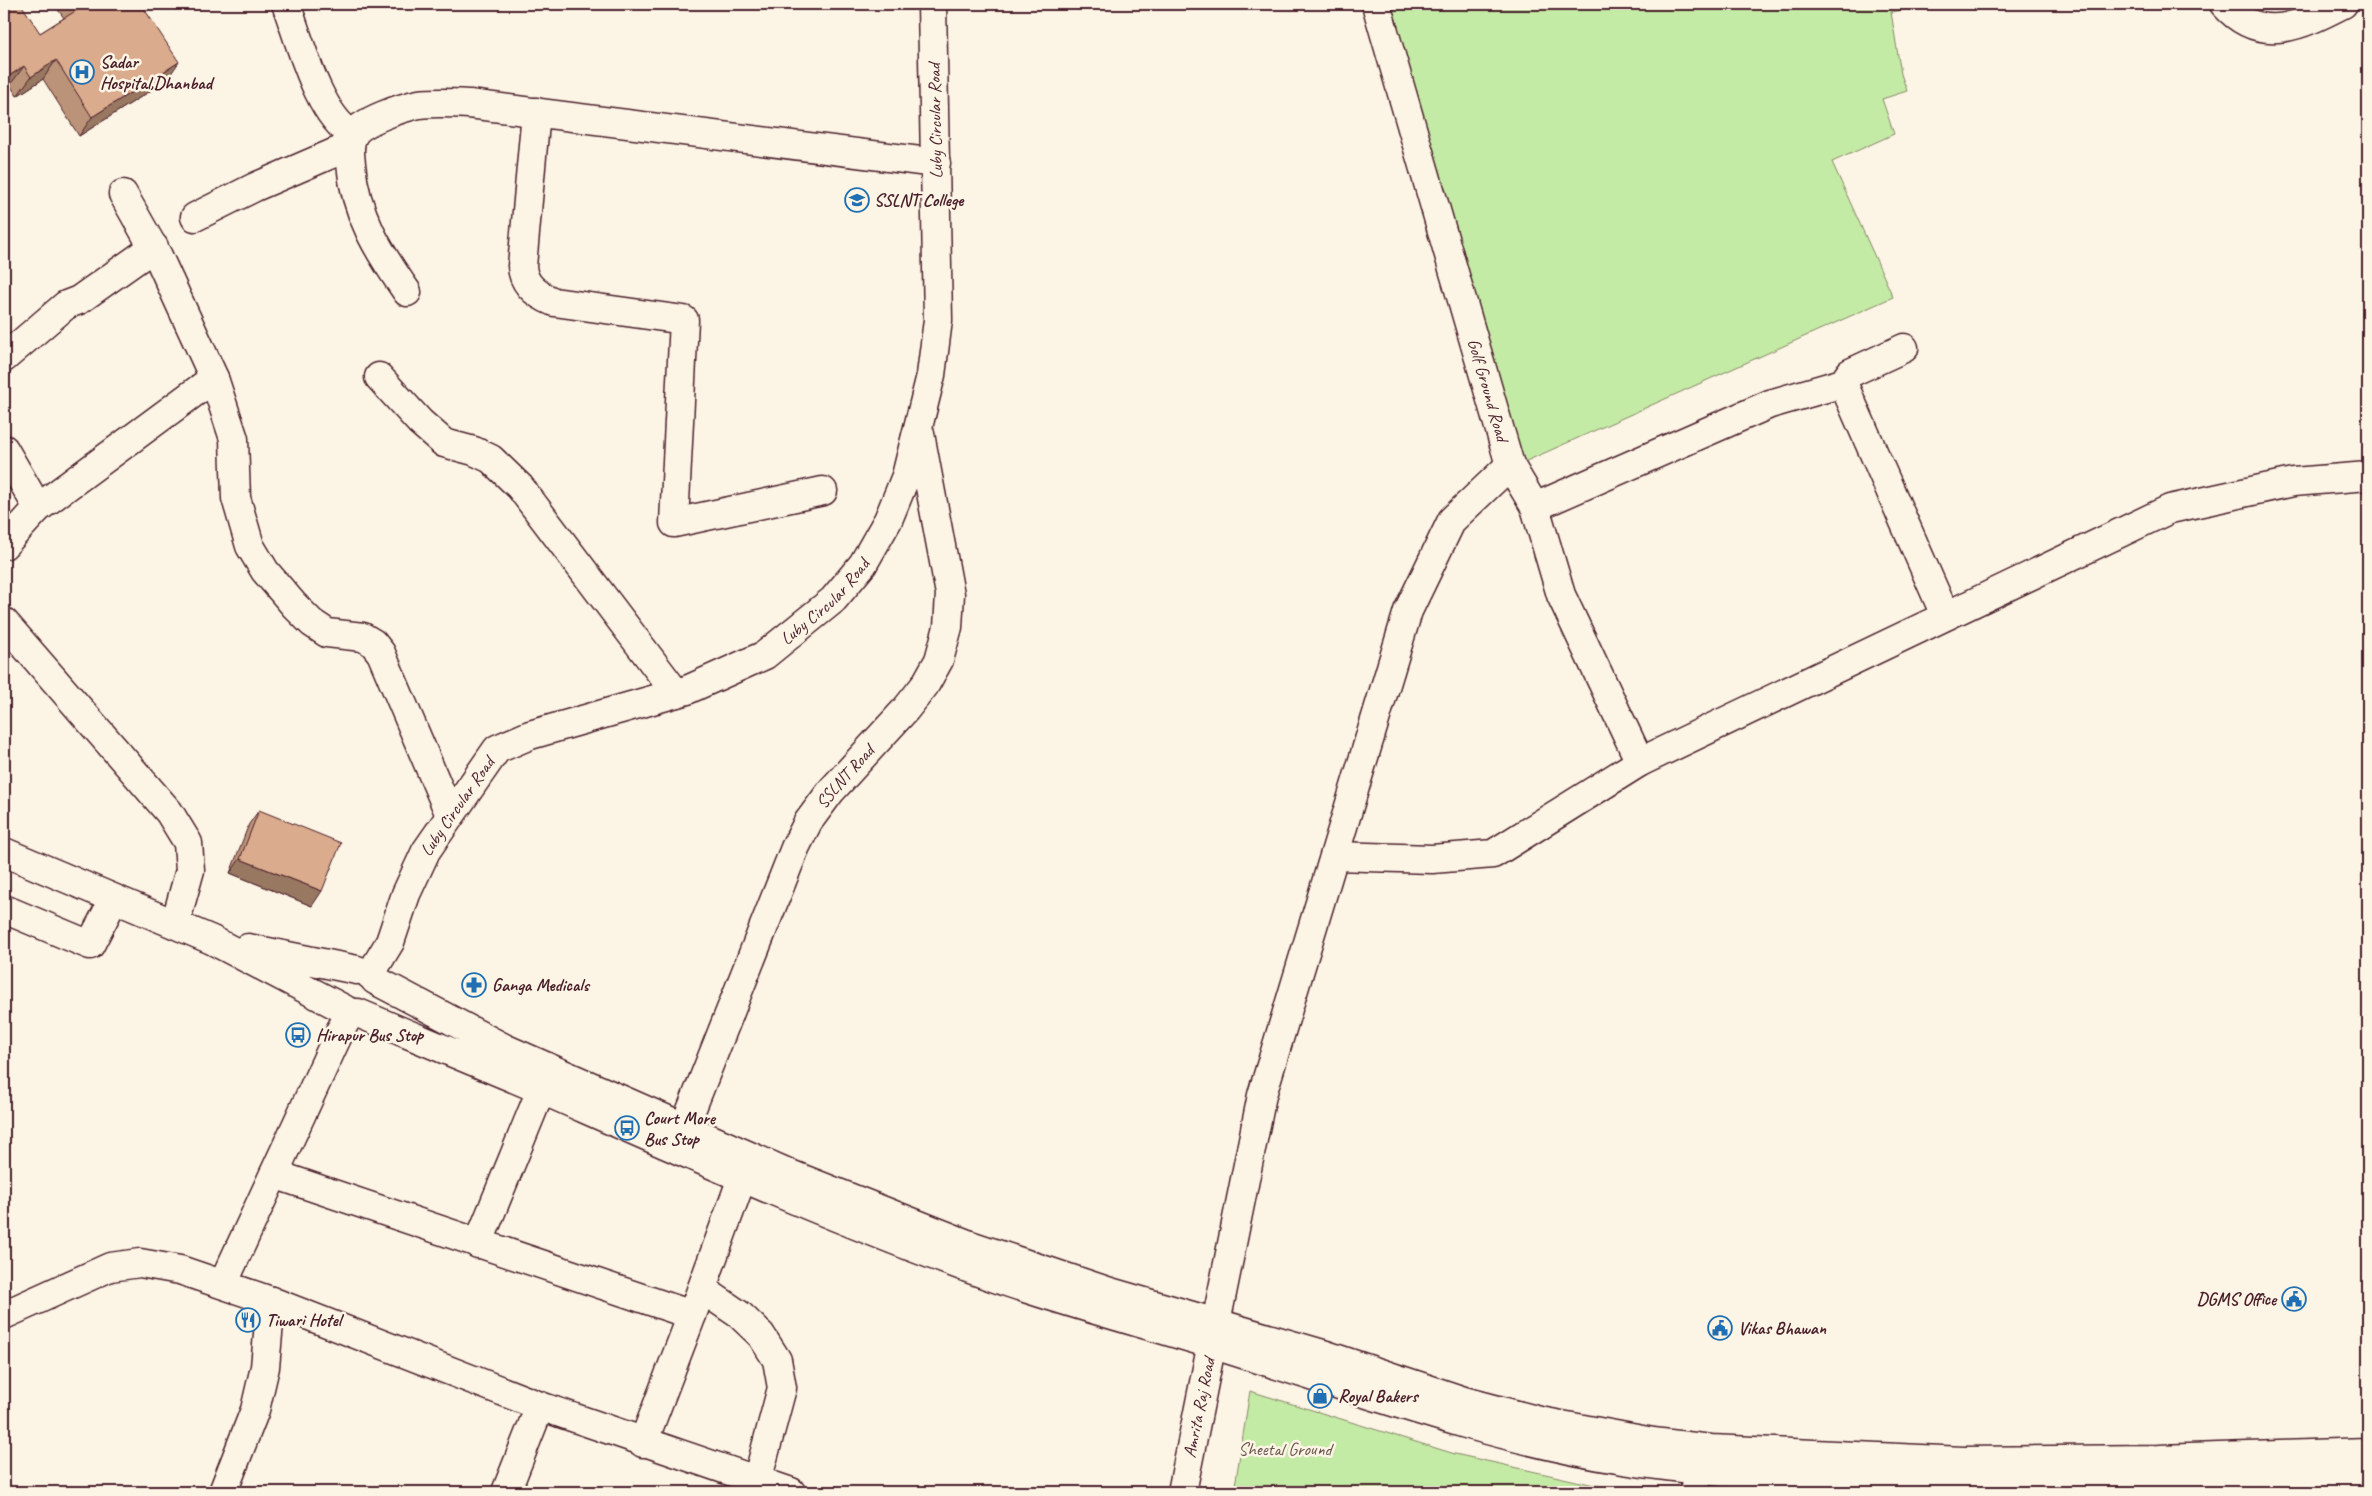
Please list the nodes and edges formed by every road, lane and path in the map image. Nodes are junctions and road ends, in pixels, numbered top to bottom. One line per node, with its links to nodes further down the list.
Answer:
1 (286, 4): 7 (main road)
2 (932, 4): 8 (main road, Luby Circular Road)
3 (1376, 4): 20 (main road, Golf Ground Road)
4 (2224, 4): 5 (main road)
5 (2343, 4)
6 (536, 112): 7 (main road); 8 (main road); 22 (main road)
7 (351, 140): 10 (main road); 12 (main road)
8 (936, 163): 18 (main road, Luby Circular Road)
9 (123, 194): 11 (main road)
10 (194, 217)
11 (154, 247): 14 (main road); 16 (main road)
12 (407, 292)
13 (1904, 348): 17 (main road)
14 (4, 358)
15 (379, 377): 28 (main road)
16 (214, 378): 24 (main road); 30 (main road)
17 (1843, 382): 23 (main road); 26 (main road)
18 (919, 426): 28 (main road, Luby Circular Road); 40 (main road, SSLNT Road)
19 (4, 449): 24 (main road)
20 (1510, 465): 23 (main road, Golf Ground Road); 32 (main road, Amrita Raj Road)
21 (2368, 476): 26 (main road)
22 (823, 490)
23 (1535, 507): 29 (main road, Golf Ground Road)
24 (38, 508): 25 (main road)
25 (4, 545)
26 (1945, 615): 29 (main road)
27 (4, 622): 35 (main road)
28 (676, 693): 30 (main road, Luby Circular Road)
29 (1640, 762): 32 (main road)
30 (450, 815): 37 (main road, Luby Circular Road)
31 (4, 852): 33 (main road)
32 (1335, 856): 49 (main road, Amrita Raj Road)
33 (114, 899): 34 (main road); 35 (main road)
34 (4, 909)
35 (175, 924): 36 (main road)
36 (212, 940): 37 (main road); 38 (main road)
37 (367, 975): 38 (main road); 38 (main road); 40 (main road)
38 (351, 1011): 39 (main road); 41 (main road)
39 (541, 1090): 40 (main road); 43 (main road)
40 (683, 1140): 42 (main road); 49 (main road)
41 (274, 1174): 43 (main road); 44 (main road)
42 (742, 1178): 45 (main road); 49 (main road)
43 (478, 1244): 48 (main road)
44 (223, 1284): 46 (main road); 47 (main road)
45 (702, 1289): 48 (main road); 55 (main road)
46 (271, 1301): 50 (main road); 57 (main road)
47 (4, 1315)
48 (692, 1315): 51 (main road)
49 (1213, 1333): 53 (main road); 56 (main road); 60 (main road, Amrita Raj Road)
50 (540, 1406): 51 (main road); 58 (main road)
51 (643, 1443): 55 (main road)
52 (2368, 1452): 53 (main road)
53 (1818, 1475): 54 (main road); 56 (main road)
54 (2368, 1478)
55 (757, 1481): 59 (main road)
56 (1696, 1481)
57 (224, 1492)
58 (506, 1492)
59 (791, 1492)
60 (1182, 1492)

